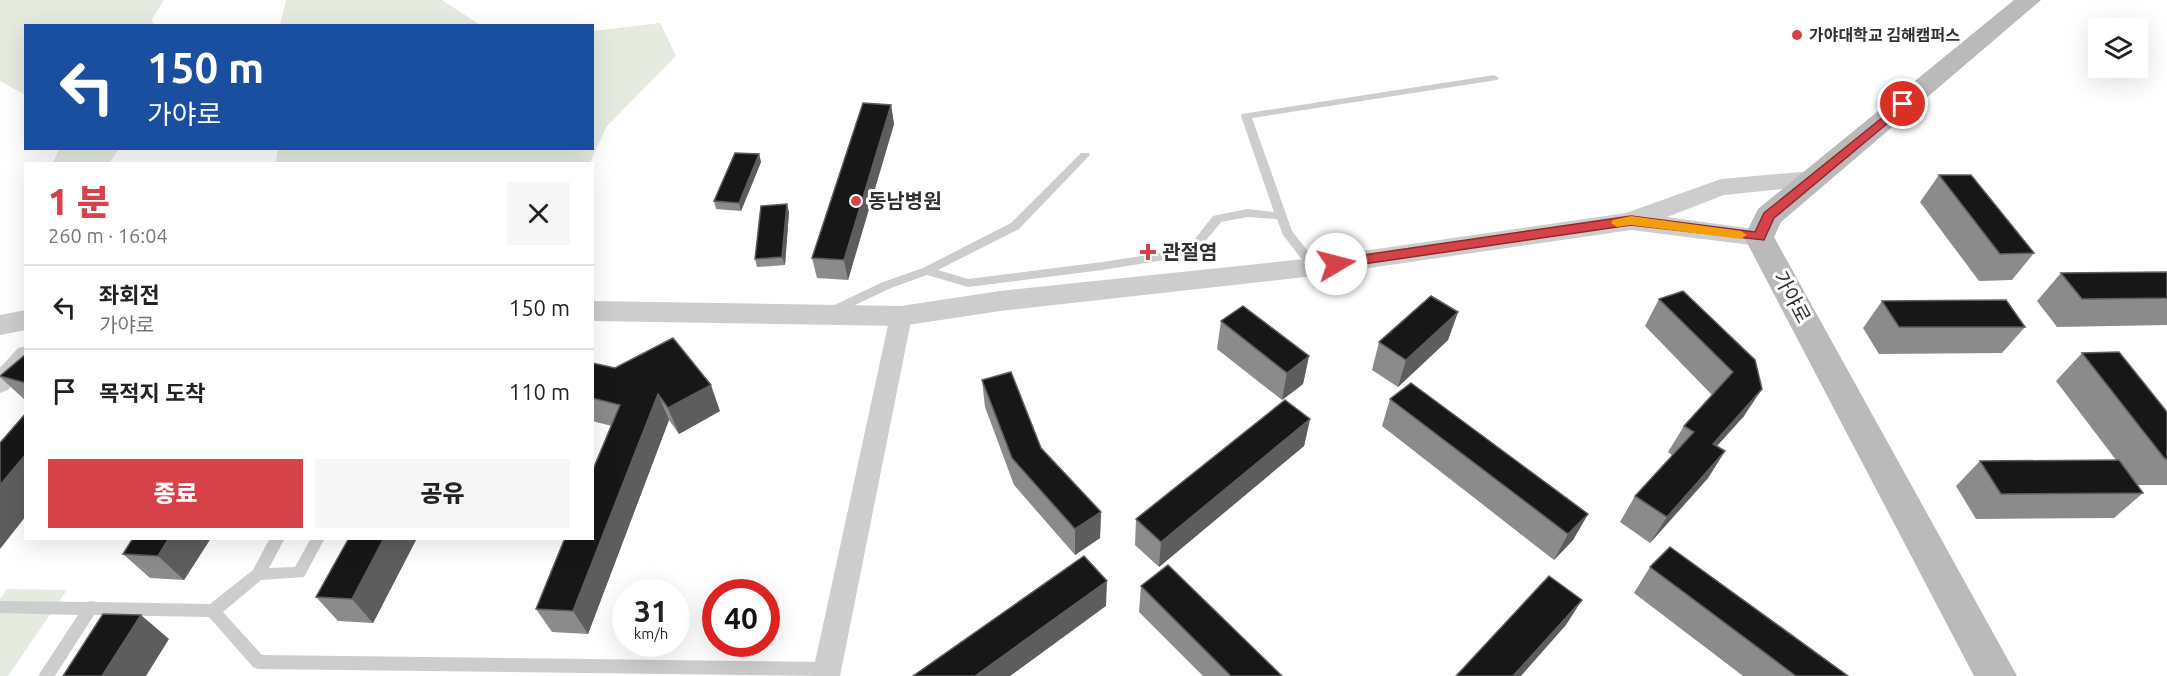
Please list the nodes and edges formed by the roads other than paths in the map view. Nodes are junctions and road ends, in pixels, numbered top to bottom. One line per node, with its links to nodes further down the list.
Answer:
1 (2029, 0): 4 (main road)
2 (1494, 78): 5 (lane)
3 (1085, 155): 9 (lane)
4 (1813, 179): 6 (street); 7 (main road)
5 (1281, 216): 8 (lane); 9 (lane)
6 (1631, 221): 7 (street); 8 (street)
7 (1759, 237): 26 (main road, 가야로)
8 (1314, 267): 12 (street)
9 (927, 271): 11 (lane)
10 (594, 311): 11 (street)
11 (825, 315): 12 (street)
12 (901, 316): 24 (street)
13 (24, 320): 14 (street)
14 (0, 325)
15 (24, 356): 16 (street)
16 (0, 384)
17 (277, 540): 19 (lane)
18 (317, 540): 19 (lane)
19 (258, 574): 22 (lane)
20 (0, 607): 21 (lane)
21 (92, 607): 22 (lane); 25 (lane)
22 (213, 611): 23 (lane)
23 (473, 670): 24 (lane)
24 (826, 673)
25 (46, 676)
26 (1996, 676)

